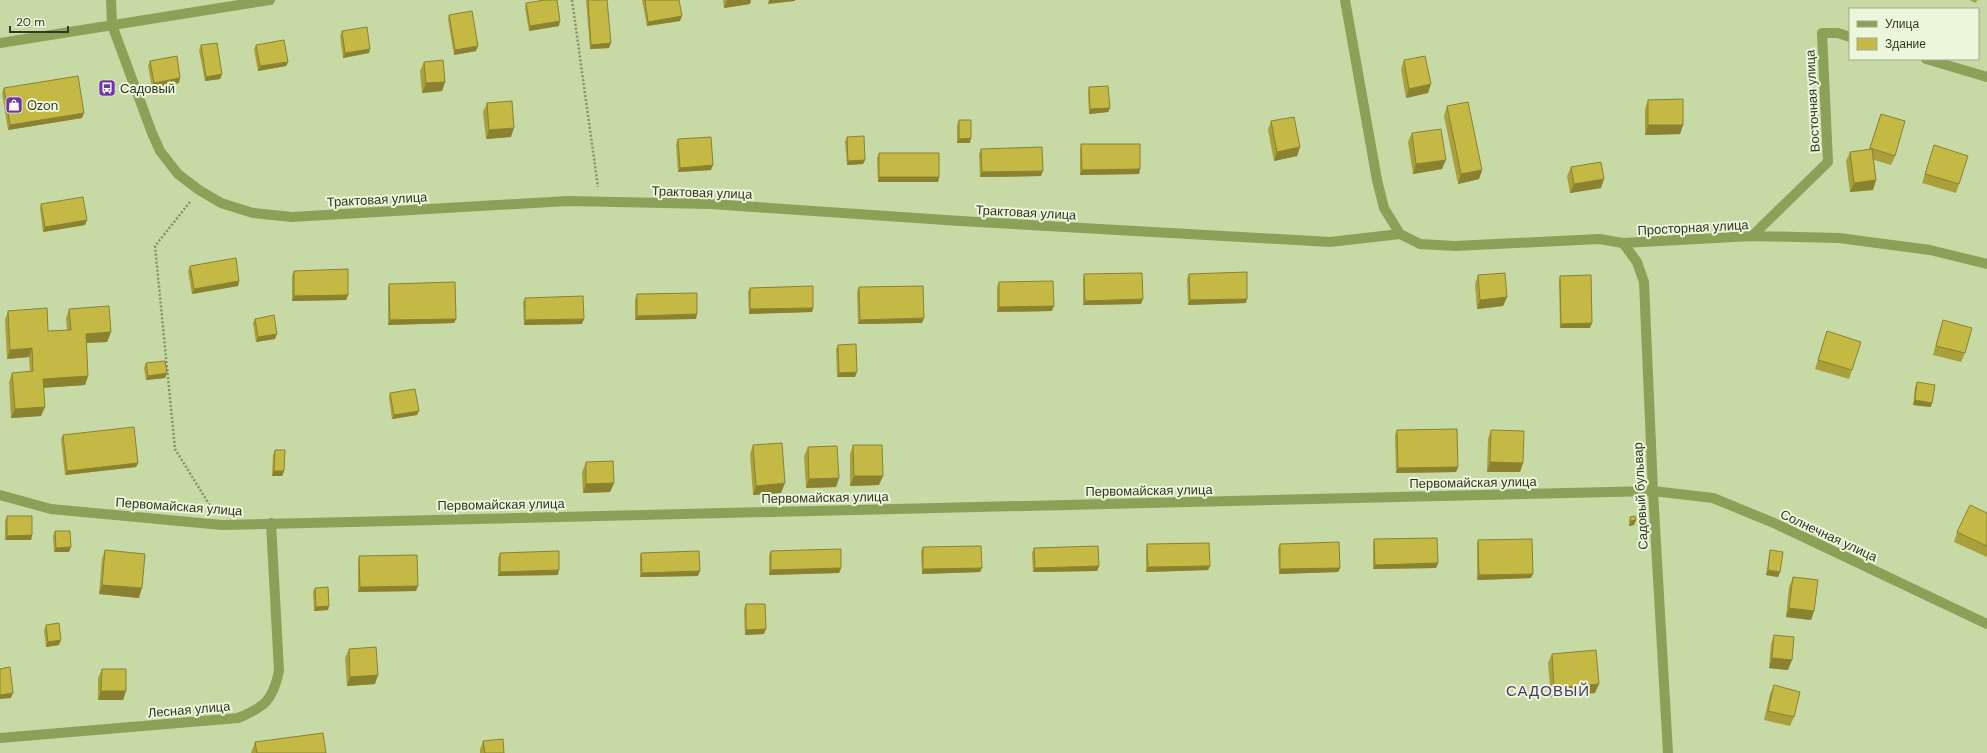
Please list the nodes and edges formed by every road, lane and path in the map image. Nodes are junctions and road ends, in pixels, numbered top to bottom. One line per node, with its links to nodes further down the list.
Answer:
1 (111, 0): 5 (street, Трактовая улица)
2 (270, 0): 5 (street)
3 (572, 0): 11 (path)
4 (1345, 0): 12 (street)
5 (112, 24): 7 (street); 10 (street, Трактовая улица)
6 (1849, 37): 13 (street, Восточная улица)
7 (0, 43)
8 (1929, 60): 9 (street)
9 (1987, 77)
10 (199, 190): 11 (street, Трактовая улица); 19 (path)
11 (600, 202): 12 (street, Трактовая улица)
12 (1400, 234): 14 (street, Просторная улица)
13 (1752, 236): 14 (street, Просторная улица); 15 (street, Просторная улица)
14 (1623, 243): 16 (street, Садовый бульвар)
15 (1987, 264)
16 (1653, 491): 18 (street, Первомайская улица); 20 (street, Солнечная улица); 22 (street, Садовый бульвар)
17 (0, 496): 19 (street, Первомайская улица)
18 (271, 523): 19 (street, Первомайская улица); 21 (street, Лесная улица)
19 (222, 525)
20 (1987, 624)
21 (0, 738)
22 (1668, 753)

